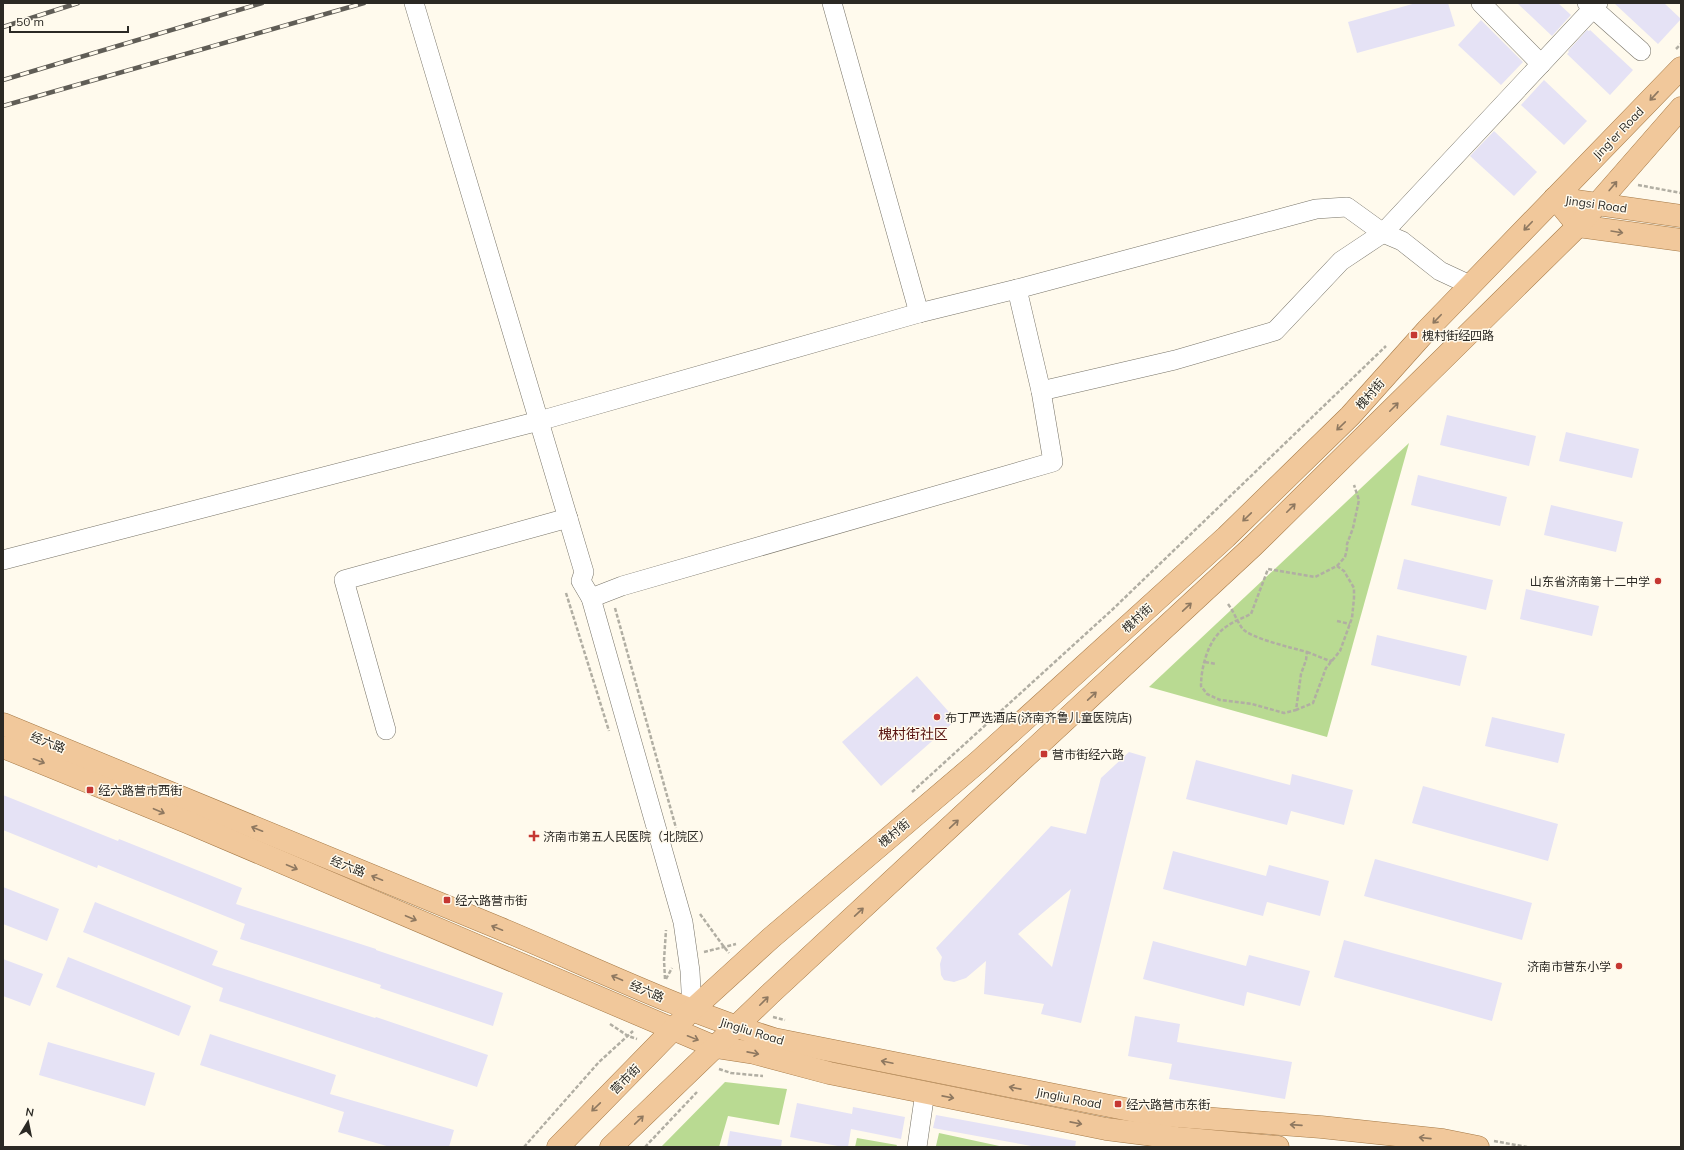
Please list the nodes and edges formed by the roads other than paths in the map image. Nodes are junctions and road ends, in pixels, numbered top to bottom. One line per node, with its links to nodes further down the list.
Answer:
1 (414, 3): 19 (street)
2 (832, 3): 17 (street)
3 (1481, 3): 7 (street)
4 (1592, 5): 5 (street); 7 (street)
5 (1641, 51)
6 (1678, 59): 9 (main road, Jing'er Road, one-way to 9)
7 (1541, 64): 13 (street)
8 (1681, 108): 10 (main road, one-way to 8)
9 (1555, 198): 10 (main road, Jingsi Road); 12 (main road, Jingsi Road); 15 (main road, 槐村街, one-way to 15)
10 (1598, 204): 11 (main road, Jingsi Road); 12 (main road)
11 (1681, 216)
12 (1578, 226): 14 (main road, Jingsi Road, one-way to 14); 27 (main road, 槐村街, one-way to 12)
13 (1383, 233): 15 (street); 16 (street); 18 (street)
14 (1681, 240)
15 (1470, 285): 26 (main road, 槐村街, one-way to 26)
16 (1016, 289): 17 (street); 18 (street)
17 (920, 313): 19 (street)
18 (1041, 391): 22 (street)
19 (539, 421): 20 (street); 21 (street)
20 (568, 518): 22 (street); 24 (street)
21 (3, 560)
22 (591, 598): 26 (street)
23 (3, 724): 26 (main road, 经六路, one-way to 23)
24 (386, 730)
25 (3, 747): 28 (main road, 经六路, one-way to 28)
26 (692, 1010): 27 (main road, Jingliu Road); 28 (main road, 营市街)
27 (736, 1027): 29 (main road); 35 (main road, Jingliu Road, one-way to 27)
28 (672, 1030): 29 (main road, Jingliu Road, one-way to 29); 31 (main road, 营市街, one-way to 31)
29 (715, 1047): 30 (main road, Jingliu Road, one-way to 30); 32 (main road, one-way to 29)
30 (925, 1092): 33 (street); 34 (main road, Jingliu Road, one-way to 34)
31 (558, 1147)
32 (611, 1147)
33 (917, 1147)
34 (1278, 1147)
35 (1478, 1147)

